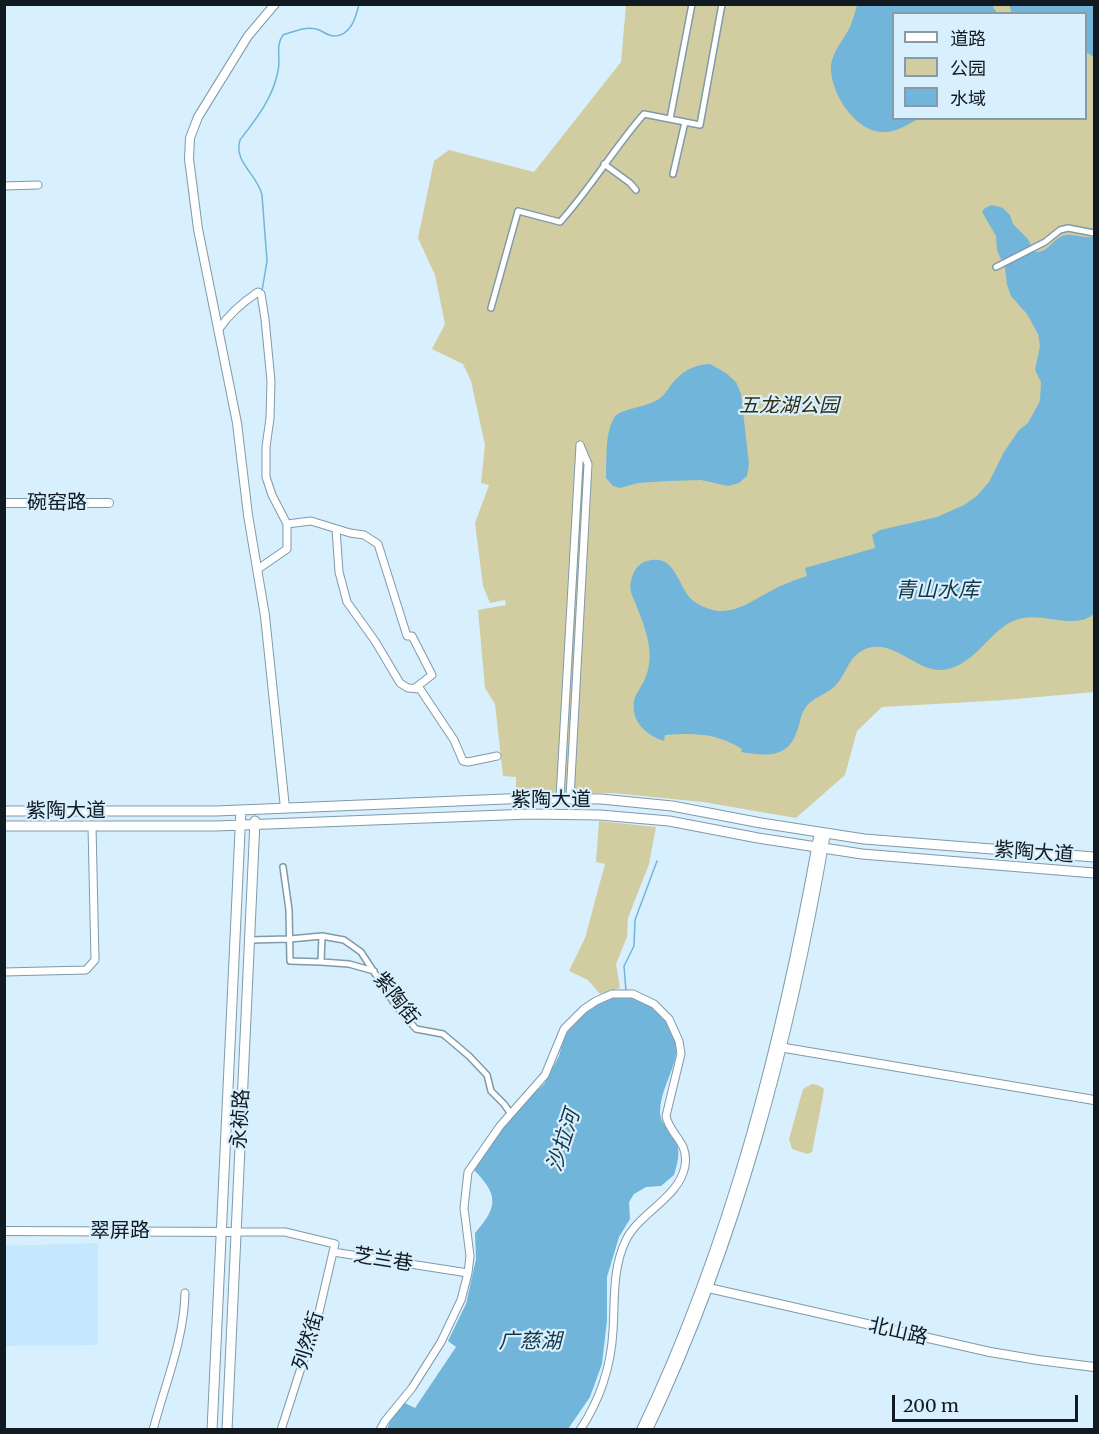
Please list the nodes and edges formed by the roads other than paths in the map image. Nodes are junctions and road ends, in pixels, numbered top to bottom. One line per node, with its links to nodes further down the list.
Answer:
1 (692, 4): 4 (street)
2 (722, 4): 5 (street)
3 (273, 5): 14 (street)
4 (670, 119): 5 (street); 6 (street)
5 (685, 122): 7 (street)
6 (604, 164): 10 (street); 13 (street)
7 (673, 174)
8 (38, 185): 9 (street)
9 (4, 186)
10 (636, 190)
11 (1095, 233): 12 (street)
12 (996, 267)
13 (491, 308)
14 (219, 329): 17 (street); 19 (street)
15 (4, 503): 16 (street, 碗窑路)
16 (109, 503)
17 (287, 524): 18 (street); 19 (street)
18 (336, 529): 20 (street); 20 (street)
19 (258, 569): 23 (street)
20 (415, 688): 21 (street)
21 (497, 756)
22 (565, 798): 22 (street); 23 (main road, 紫陶大道); 31 (main road, 紫陶大道)
23 (285, 808): 24 (main road, 紫陶大道)
24 (256, 809): 25 (main road, 紫陶大道); 27 (main road, 永祯路)
25 (241, 810): 26 (main road, 紫陶大道); 28 (main road, 永祯路)
26 (4, 811)
27 (255, 824): 28 (main road, 紫陶大道); 32 (main road, 紫陶大道); 38 (main road, 永祯路)
28 (240, 825): 30 (main road, 紫陶大道); 46 (main road, 永祯路)
29 (4, 826): 30 (main road, 紫陶大道)
30 (92, 826): 41 (street)
31 (822, 832): 32 (street); 33 (main road, 紫陶大道)
32 (820, 848): 35 (main road, 紫陶大道); 42 (street)
33 (1095, 858)
34 (283, 867): 37 (street)
35 (1095, 873)
36 (322, 936): 37 (street, 紫陶街); 39 (street); 40 (street, 紫陶街)
37 (290, 939): 38 (street, 紫陶街); 39 (street)
38 (249, 940): 47 (main road, 永祯路)
39 (321, 962): 40 (street)
40 (374, 971): 44 (street, 紫陶街)
41 (4, 972)
42 (779, 1047): 43 (street); 50 (street)
43 (1095, 1100)
44 (511, 1114): 49 (street); 58 (street)
45 (4, 1232): 46 (street, 翠屏路)
46 (221, 1232): 47 (street, 翠屏路); 54 (main road, 永祯路)
47 (236, 1232): 48 (street, 芝兰巷); 55 (main road, 永祯路)
48 (333, 1252): 49 (street, 芝兰巷); 56 (street, 列然街)
49 (468, 1273): 57 (street)
50 (706, 1287): 52 (street, 北山路); 59 (street); 60 (street)
51 (185, 1293): 53 (street)
52 (1095, 1367)
53 (153, 1430)
54 (212, 1430)
55 (227, 1430)
56 (281, 1430)
57 (380, 1430)
58 (580, 1430)
59 (641, 1430)
60 (648, 1430)

